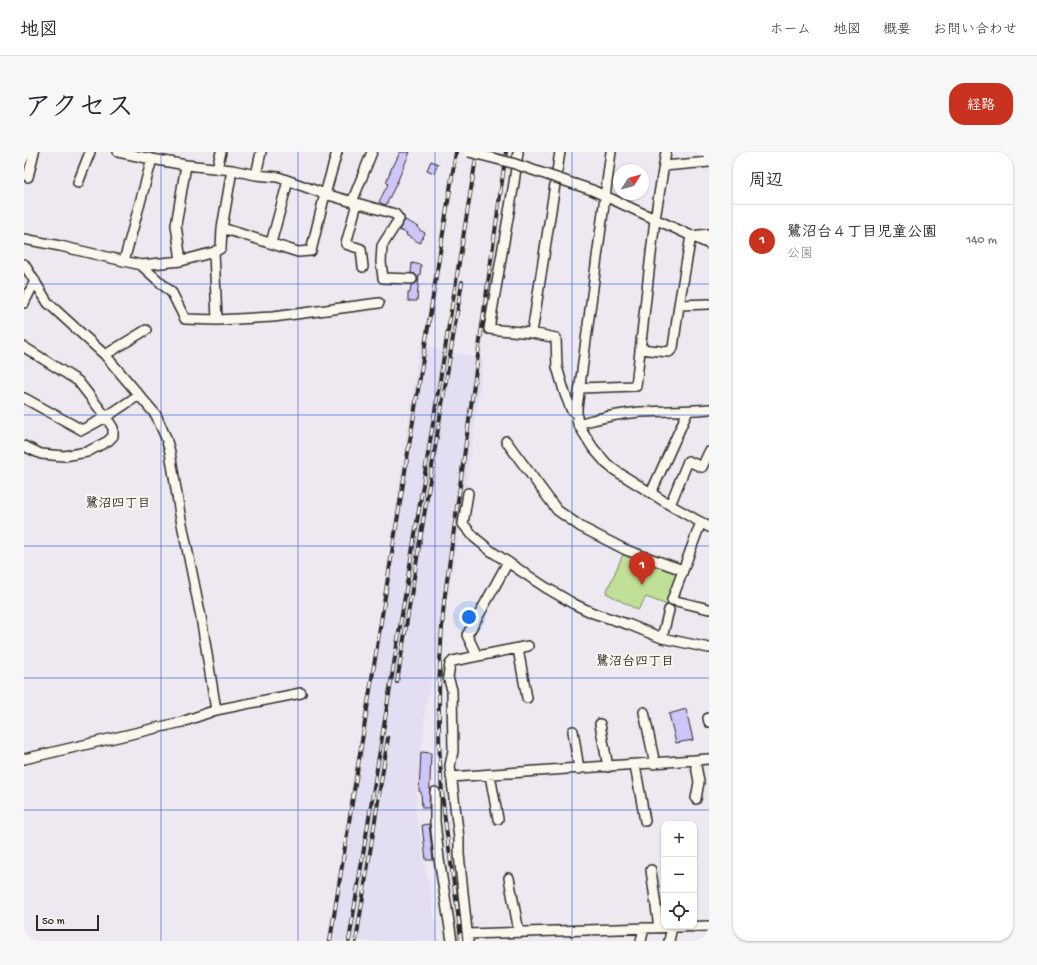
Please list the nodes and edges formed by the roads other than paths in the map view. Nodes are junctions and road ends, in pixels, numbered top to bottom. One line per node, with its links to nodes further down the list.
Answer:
1 (34, 152): 22 (street)
2 (90, 152): 24 (street)
3 (118, 152): 15 (street)
4 (221, 152): 19 (street)
5 (261, 152): 21 (street)
6 (337, 152): 25 (street)
7 (372, 152): 27 (street)
8 (469, 152): 26 (street, bridge)
9 (518, 152): 49 (street)
10 (560, 152): 49 (street)
11 (611, 152): 26 (street)
12 (666, 152): 18 (street)
13 (708, 152): 16 (street)
14 (165, 156): 15 (street); 17 (street)
15 (152, 159): 37 (street)
16 (709, 161): 18 (street)
17 (186, 165): 19 (street); 36 (street)
18 (664, 166): 28 (street)
19 (217, 168): 20 (street)
20 (232, 170): 21 (street); 29 (street)
21 (256, 175): 23 (street)
22 (28, 177)
23 (288, 181): 25 (street); 33 (street)
24 (78, 183)
25 (325, 194): 27 (street); 33 (street)
26 (606, 196): 28 (street); 53 (street)
27 (355, 203): 40 (street); 41 (street)
28 (655, 219): 31 (street); 51 (street)
29 (222, 228): 33 (street); 35 (street)
30 (709, 234): 31 (street)
31 (691, 236): 34 (street); 46 (street)
32 (24, 240): 37 (street)
33 (272, 243)
34 (709, 244)
35 (214, 252): 36 (street); 47 (street)
36 (181, 260): 39 (street)
37 (124, 261): 39 (street)
38 (24, 264): 42 (street)
39 (141, 265): 47 (street)
40 (363, 267)
41 (412, 278)
42 (35, 281): 43 (street); 52 (street)
43 (24, 303)
44 (379, 303): 47 (street)
45 (709, 304): 46 (street)
46 (678, 305): 51 (street)
47 (218, 320)
48 (146, 330): 52 (street)
49 (532, 333): 59 (street)
50 (24, 347): 58 (street)
51 (640, 349): 53 (street)
52 (105, 355): 54 (street)
53 (580, 388): 59 (street)
54 (139, 395): 58 (street); 78 (street)
55 (24, 398): 58 (street)
56 (709, 409): 57 (street)
57 (688, 411): 59 (street); 64 (street)
58 (106, 417): 61 (street)
59 (578, 419): 64 (street)
60 (506, 441): 68 (street)
61 (24, 446)
62 (709, 452): 65 (street)
63 (468, 493): 67 (street)
64 (651, 494): 65 (street)
65 (670, 506): 66 (street)
66 (705, 524): 68 (street)
67 (508, 562): 71 (street); 75 (street)
68 (683, 570): 69 (street)
69 (709, 609)
70 (669, 610): 71 (street)
71 (662, 638): 73 (street)
72 (528, 646): 74 (street)
73 (709, 648)
74 (518, 649): 75 (street); 77 (street)
75 (478, 656): 90 (street)
76 (301, 693): 78 (street)
77 (527, 698)
78 (216, 710): 82 (street)
79 (644, 712): 85 (street)
80 (600, 724): 87 (street)
81 (573, 731): 88 (street)
82 (24, 759)
83 (709, 759): 84 (street)
84 (695, 760): 85 (street); 92 (street)
85 (655, 764): 86 (street)
86 (636, 765): 87 (street); 94 (street)
87 (608, 767): 88 (street)
88 (579, 769): 89 (street)
89 (490, 774): 90 (street); 93 (street)
90 (451, 777): 103 (street)
91 (435, 792): 104 (street)
92 (696, 799)
93 (498, 819)
94 (645, 821)
95 (651, 870): 100 (street)
96 (509, 878): 102 (street)
97 (697, 926): 98 (street)
98 (709, 926)
99 (644, 928): 100 (street); 102 (street); 105 (street)
100 (659, 928)
101 (672, 929): 106 (street)
102 (519, 932): 103 (street)
103 (467, 937)
104 (452, 941)
105 (641, 941)
106 (669, 941)

